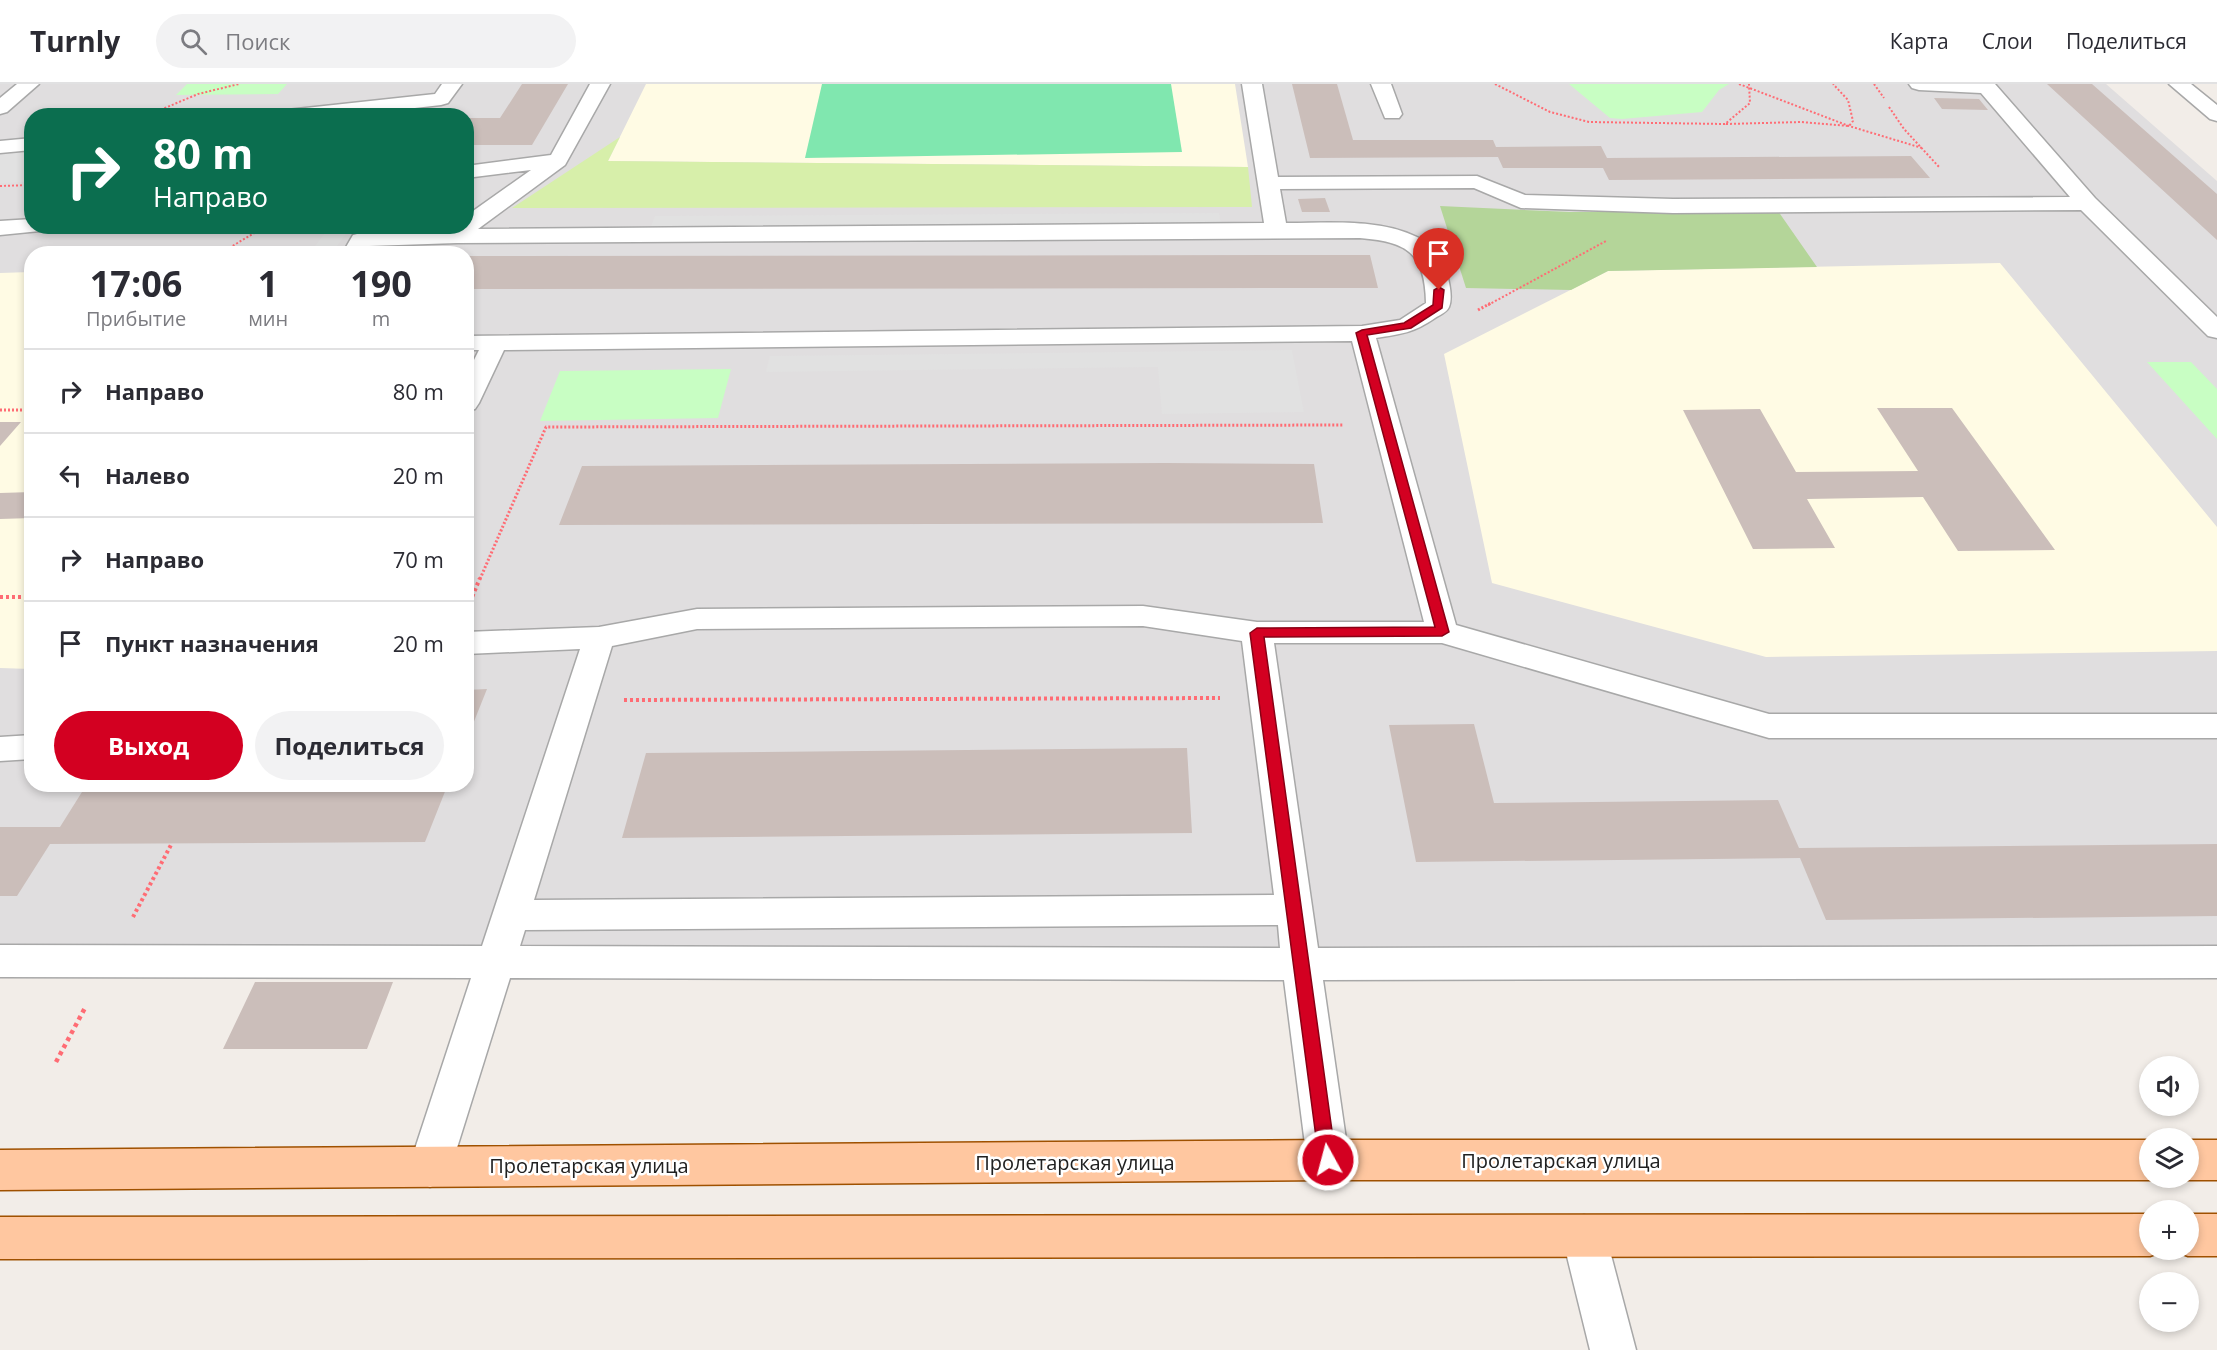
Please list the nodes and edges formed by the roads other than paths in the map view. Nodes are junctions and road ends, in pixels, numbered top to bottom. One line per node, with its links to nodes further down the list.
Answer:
1 (29, 84): 8 (street)
2 (452, 84): 9 (street)
3 (600, 84): 14 (street)
4 (1252, 84): 16 (street)
5 (1381, 84): 10 (street)
6 (1919, 84): 17 (street)
7 (2179, 84): 11 (street)
8 (0, 108)
9 (359, 108)
10 (1392, 114)
11 (2217, 115)
12 (24, 145): 13 (street)
13 (0, 147)
14 (558, 161): 15 (street); 18 (street)
15 (474, 171)
16 (1268, 183): 17 (street); 21 (street)
17 (2087, 202): 25 (street)
18 (474, 221)
19 (24, 226): 20 (street)
20 (0, 228)
21 (1276, 230): 23 (street); 26 (street)
22 (459, 234): 23 (street)
23 (457, 236): 24 (street)
24 (361, 240)
25 (2217, 331)
26 (1362, 333): 28 (street); 30 (street)
27 (474, 343): 28 (street)
28 (495, 343): 29 (street)
29 (474, 386)
30 (1442, 632): 31 (street); 34 (street)
31 (1257, 633): 32 (street); 37 (street)
32 (599, 638): 33 (street); 38 (street)
33 (474, 643)
34 (2217, 726)
35 (24, 748): 36 (street)
36 (0, 749)
37 (1294, 910): 38 (street); 42 (street)
38 (511, 915): 40 (street)
39 (0, 961): 40 (street)
40 (496, 962): 42 (street); 47 (street)
41 (2217, 962): 42 (street)
42 (1301, 964): 43 (street)
43 (1328, 1160): 44 (main road, Пролетарская улица); 47 (main road, Пролетарская улица)
44 (2139, 1160)
45 (2199, 1160): 46 (main road)
46 (2217, 1160)
47 (430, 1167): 48 (main road, Пролетарская улица)
48 (0, 1170)
49 (2139, 1235): 52 (main road)
50 (2199, 1235): 51 (main road)
51 (2217, 1235)
52 (1584, 1236): 53 (main road); 54 (street)
53 (0, 1238)
54 (1613, 1350)

